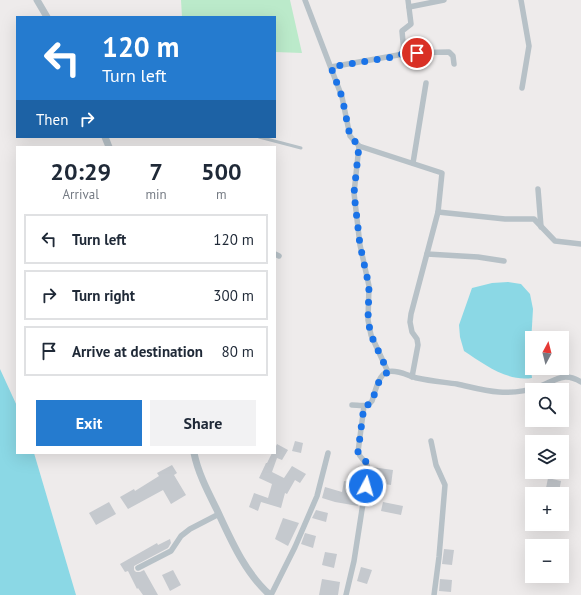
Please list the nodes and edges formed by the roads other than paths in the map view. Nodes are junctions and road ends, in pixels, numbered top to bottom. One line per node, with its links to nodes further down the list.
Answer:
1 (37, 0): 7 (street)
2 (305, 0): 10 (street)
3 (408, 0): 6 (street)
4 (444, 0): 6 (street)
5 (521, 0): 12 (street)
6 (409, 7): 8 (street)
7 (46, 16)
8 (404, 53): 9 (street); 10 (street)
9 (454, 64)
10 (331, 67): 14 (street)
11 (426, 83): 16 (street)
12 (522, 88)
13 (263, 138): 15 (lane)
14 (359, 146): 16 (street); 23 (street)
15 (301, 148)
16 (413, 164): 18 (street)
17 (538, 189): 19 (street)
18 (438, 212): 19 (street); 21 (street)
19 (541, 227): 20 (street)
20 (581, 244)
21 (427, 254): 22 (street); 24 (street)
22 (504, 261)
23 (388, 372): 24 (street); 27 (street)
24 (412, 377): 25 (street)
25 (581, 382)
26 (352, 405): 27 (street)
27 (364, 406): 34 (street)
28 (431, 441): 35 (street)
29 (328, 453): 33 (street)
30 (194, 454): 31 (street)
31 (219, 514): 32 (street); 33 (street)
32 (138, 568)
33 (271, 595)
34 (346, 595)
35 (434, 595)

